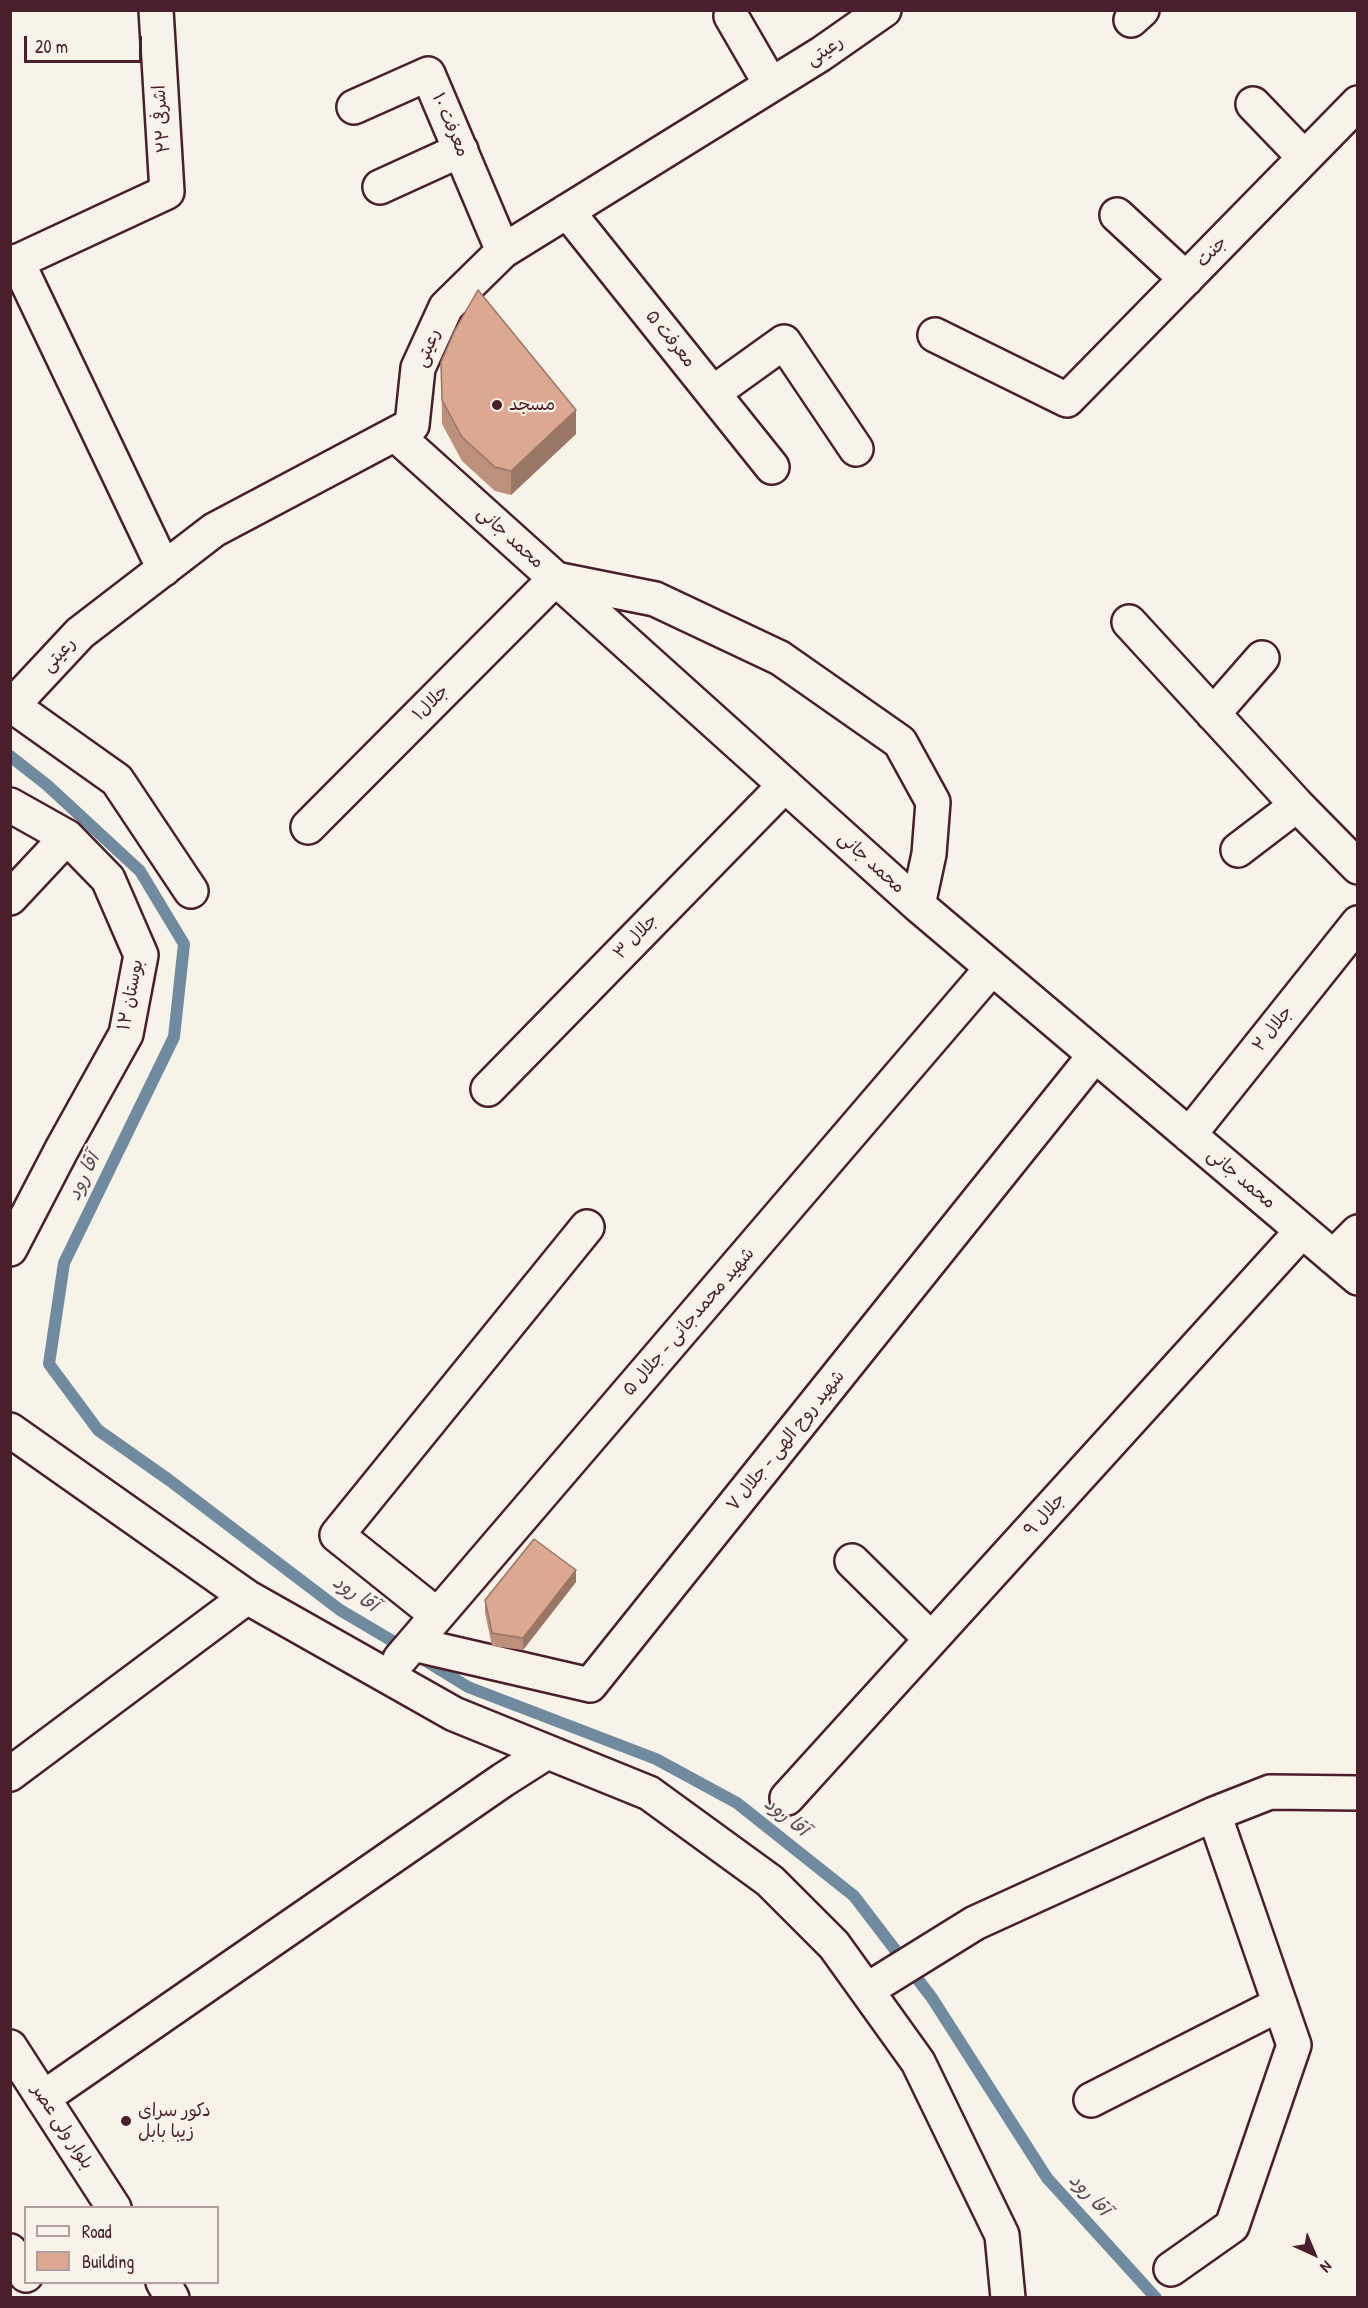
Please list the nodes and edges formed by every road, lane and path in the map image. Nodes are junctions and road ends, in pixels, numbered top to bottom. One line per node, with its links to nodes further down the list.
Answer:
1 (156, 10): 14 (street, اشرفی ۲۲)
2 (884, 10): 4 (street, رعیتی)
3 (731, 16): 4 (street)
4 (771, 85): 11 (street, رعیتی)
5 (1358, 103): 9 (street, جنت)
6 (1253, 104): 9 (street)
7 (354, 107): 8 (street, معرفت ۱۰)
8 (460, 150): 10 (street); 13 (street, معرفت ۱۰)
9 (1305, 157): 15 (street, جنت)
10 (380, 187)
11 (567, 211): 13 (street, رعیتی); 17 (street, معرفت ۵)
12 (1117, 215): 15 (street)
13 (503, 251): 18 (street, رعیتی)
14 (14, 263): 21 (street)
15 (1186, 279): 16 (street, جنت)
16 (935, 335)
17 (713, 393): 19 (street); 20 (street, معرفت ۵)
18 (396, 435): 21 (street, رعیتی); 22 (street, محمد جانی)
19 (856, 449)
20 (772, 467)
21 (164, 569): 25 (street, رعیتی)
22 (555, 579): 27 (street, محمد جانی); 30 (street, جلال۱); 36 (street)
23 (1129, 622): 26 (street)
24 (1262, 658): 26 (street)
25 (11, 706): 34 (street)
26 (1213, 714): 29 (street)
27 (784, 785): 36 (street, محمد جانی); 40 (street, جلال ۳)
28 (10, 805): 31 (street, بوستان ۱۲)
29 (1297, 805): 32 (street); 33 (street)
30 (308, 827)
31 (67, 837): 35 (street); 45 (street, بوستان ۱۲)
32 (1238, 850)
33 (1358, 867)
34 (191, 891)
35 (10, 898)
36 (918, 905): 38 (street, محمد جانی)
37 (1358, 923): 41 (street, جلال ۲)
38 (992, 968): 39 (street, محمد جانی); 51 (street, شهید محمدجانی - جلال ۵)
39 (1095, 1055): 41 (street, محمد جانی); 53 (street, شهید روح الهی - جلال ۷)
40 (488, 1089)
41 (1189, 1135): 43 (street, محمد جانی)
42 (587, 1227): 51 (street)
43 (1302, 1231): 46 (street, محمد جانی); 52 (street, جلال ۹)
44 (1358, 1232): 46 (street)
45 (10, 1249)
46 (1333, 1257): 47 (street, محمد جانی)
47 (1358, 1278)
48 (10, 1430): 50 (street)
49 (852, 1561): 52 (street)
50 (247, 1597): 54 (street); 56 (street)
51 (437, 1615): 53 (street, شهید محمدجانی - جلال ۵)
52 (931, 1639): 58 (street, جلال ۹)
53 (413, 1644): 54 (street, شهید محمدجانی - جلال ۵)
54 (386, 1676): 55 (street)
55 (547, 1752): 60 (street); 63 (street)
56 (10, 1774)
57 (1358, 1793): 59 (street)
58 (787, 1798)
59 (1214, 1814): 60 (street); 61 (street)
60 (867, 1990): 73 (street)
61 (1280, 2004): 64 (street); 67 (street)
62 (10, 2047): 63 (street, بلوار ولی عصر)
63 (43, 2098): 65 (street, بلوار ولی عصر)
64 (1091, 2100)
65 (113, 2206)
66 (10, 2251): 68 (street)
67 (1171, 2269)
68 (24, 2272)
69 (32, 2284): 71 (street)
70 (163, 2284): 72 (street)
71 (40, 2298)
72 (172, 2298)
73 (1008, 2298)

